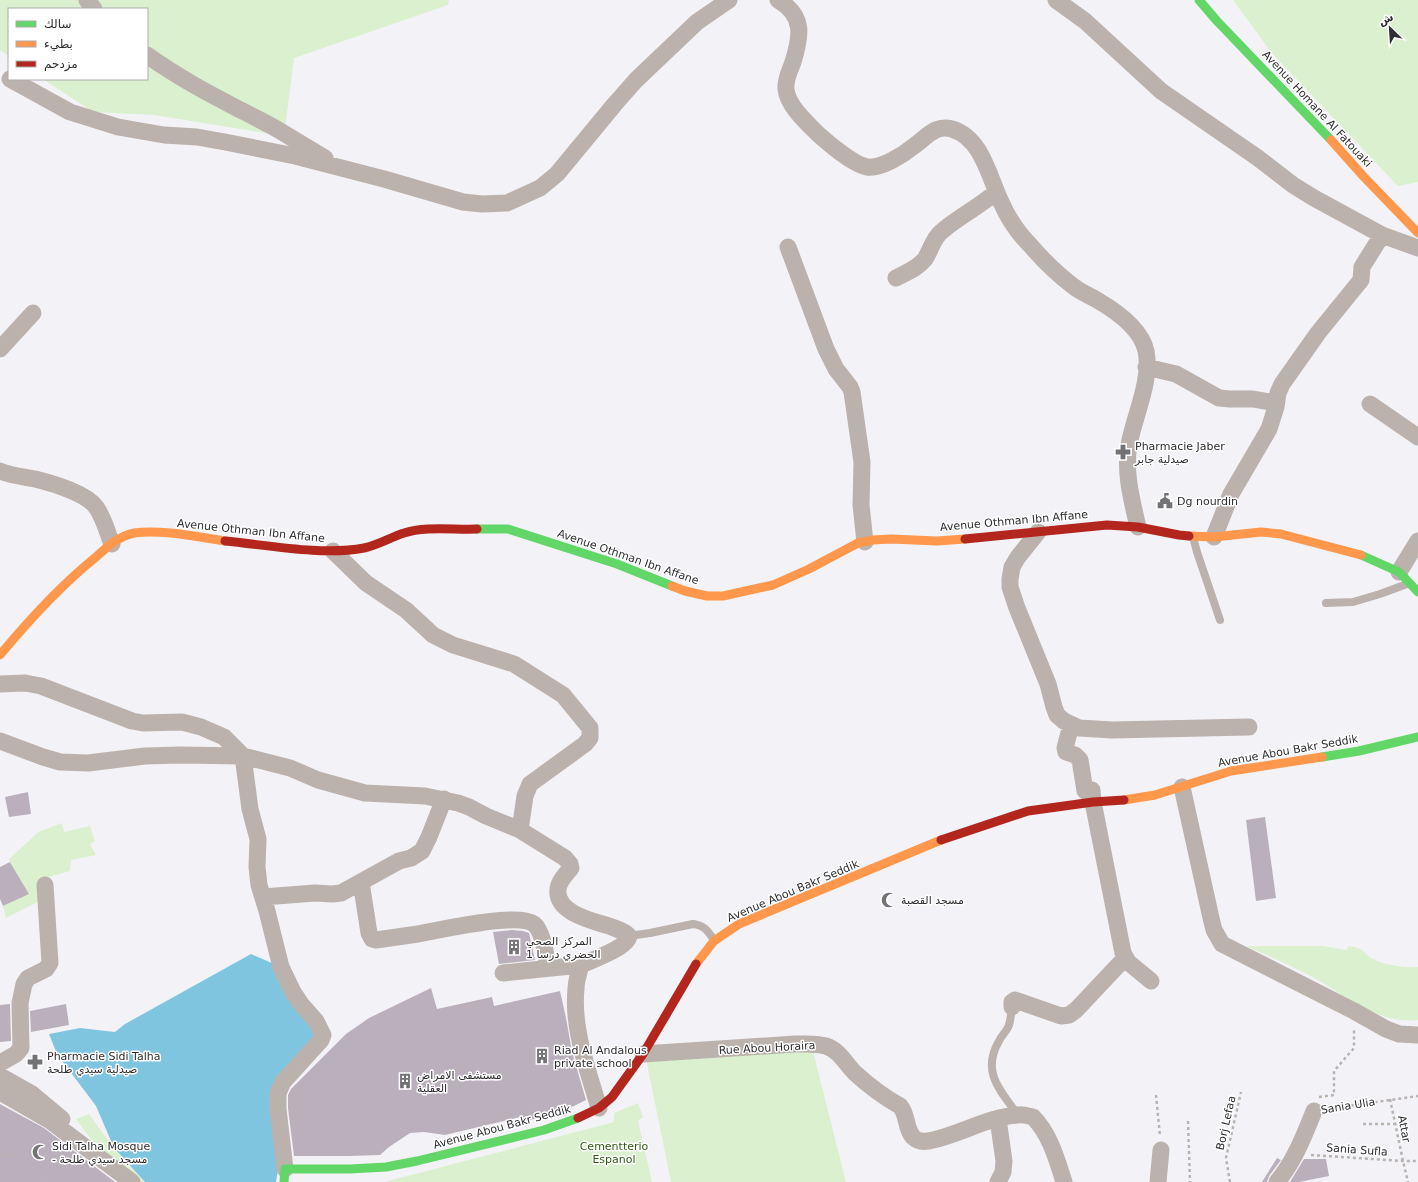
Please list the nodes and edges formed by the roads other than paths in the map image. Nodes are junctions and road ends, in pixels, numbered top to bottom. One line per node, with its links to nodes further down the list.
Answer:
1 (87, 0): 6 (street)
2 (729, 0): 9 (street)
3 (778, 0): 10 (street)
4 (1056, 0): 12 (street)
5 (1199, 0): 11 (street, Avenue Homane Al Fatouaki)
6 (93, 8)
7 (148, 56): 9 (street)
8 (14, 80): 9 (street)
9 (342, 167)
10 (996, 192): 15 (street); 18 (street)
11 (1418, 233)
12 (1382, 235): 14 (street); 19 (street)
13 (788, 248): 28 (street)
14 (1418, 248)
15 (896, 278)
16 (32, 313): 17 (street)
17 (0, 349)
18 (1146, 367): 19 (street); 23 (street)
19 (1276, 403): 26 (street)
20 (1370, 404): 21 (street)
21 (1418, 437)
22 (0, 471): 29 (street)
23 (1138, 527): 24 (street, Avenue Othman Ibn Affane); 25 (street, Avenue Othman Ibn Affane)
24 (1038, 532): 28 (street, Avenue Othman Ibn Affane); 37 (street)
25 (1193, 536): 26 (street, Avenue Othman Ibn Affane); 34 (lane)
26 (1214, 537): 31 (street, Avenue Othman Ibn Affane)
27 (1418, 541): 31 (street)
28 (865, 542): 30 (street, Avenue Othman Ibn Affane)
29 (112, 544): 30 (street, Avenue Othman Ibn Affane); 35 (street, Avenue Othman Ibn Affane)
30 (333, 551): 47 (street)
31 (1404, 577): 32 (street, Avenue Othman Ibn Affane); 33 (lane)
32 (1418, 592)
33 (1326, 604)
34 (1220, 620)
35 (2, 651)
36 (0, 684): 43 (street)
37 (1071, 725): 38 (street); 46 (street)
38 (1249, 727)
39 (1418, 734): 41 (street)
40 (1418, 737): 41 (street)
41 (1405, 740): 44 (street, Avenue Abou Bakr Seddik)
42 (0, 741): 43 (street)
43 (243, 756): 45 (street); 50 (street)
44 (1182, 787): 46 (street, Avenue Abou Bakr Seddik); 59 (street)
45 (444, 799): 47 (street); 48 (street)
46 (1093, 802): 52 (street, Avenue Abou Bakr Seddik); 53 (street)
47 (520, 830): 51 (street)
48 (361, 882): 50 (street); 55 (street)
49 (45, 885): 61 (street)
50 (263, 897): 70 (street)
51 (628, 936): 52 (lane); 54 (street)
52 (714, 941): 60 (street, Avenue Abou Bakr Seddik)
53 (1126, 960): 57 (street); 58 (street)
54 (581, 965): 55 (street); 64 (street)
55 (548, 967): 56 (street)
56 (502, 972)
57 (1151, 980)
58 (1012, 1007): 66 (lane)
59 (1418, 1035)
60 (644, 1054): 64 (street, Avenue Abou Bakr Seddik); 67 (street, Rue Abou Horaira)
61 (0, 1063)
62 (0, 1076): 68 (street)
63 (1, 1094): 68 (street)
64 (599, 1108): 71 (street, Avenue Abou Bakr Seddik)
65 (1314, 1111): 76 (street, Sania Ulia)
66 (1018, 1115): 67 (street, Rue Abou Horaira); 74 (street, Rue Abou Horaira)
67 (998, 1119): 73 (street)
68 (88, 1149): 72 (street)
69 (1162, 1150): 75 (street)
70 (284, 1176): 71 (street, Avenue Abou Bakr Seddik)
71 (347, 1176)
72 (132, 1182)
73 (998, 1182)
74 (1064, 1182)
75 (1158, 1182)
76 (1277, 1182)

